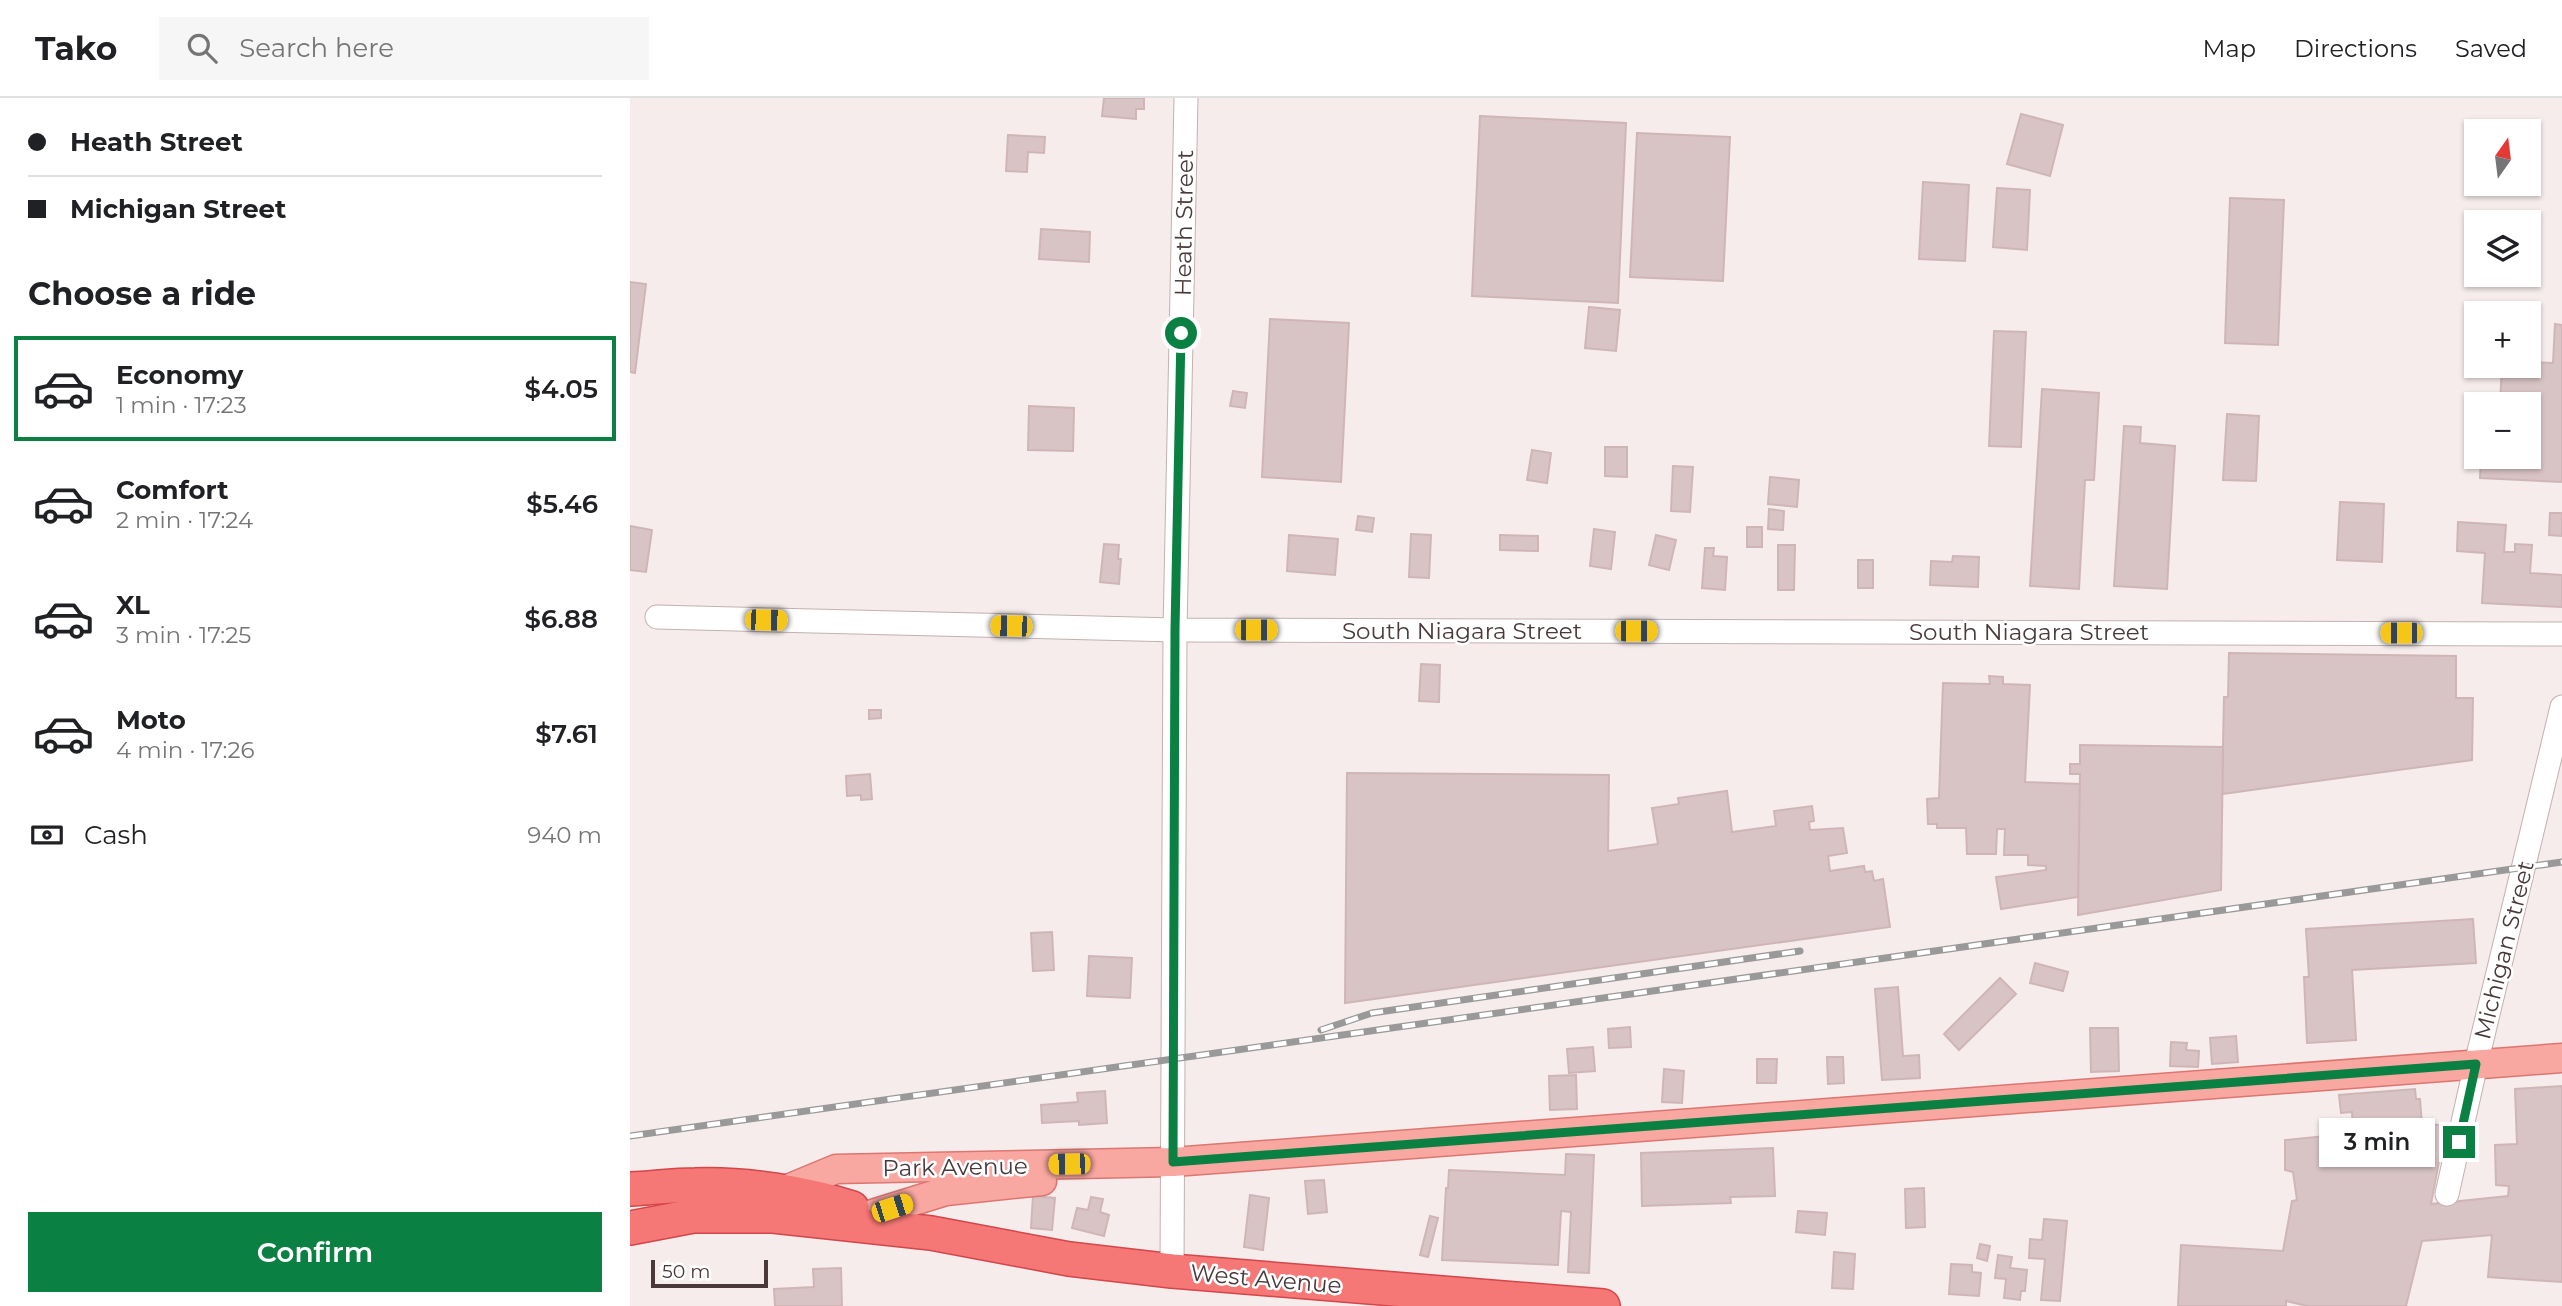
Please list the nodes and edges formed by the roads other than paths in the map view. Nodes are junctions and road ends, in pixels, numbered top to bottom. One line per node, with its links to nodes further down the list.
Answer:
1 (1186, 98): 3 (street, Heath Street)
2 (657, 617): 3 (street, South Niagara Street)
3 (1175, 630): 4 (street, South Niagara Street); 8 (street, Heath Street)
4 (2562, 634)
5 (2562, 706): 7 (street, Michigan Street)
6 (2562, 1058): 7 (main road, Park Avenue)
7 (2476, 1064): 8 (main road, Park Avenue); 11 (street, Michigan Street)
8 (1173, 1162): 10 (main road, Park Avenue); 12 (main road, Park Avenue); 16 (street, Heath Street)
9 (630, 1189): 10 (highway)
10 (783, 1191): 12 (highway)
11 (2447, 1195)
12 (872, 1214): 13 (street, Park Avenue); 15 (highway)
13 (808, 1219): 14 (highway); 15 (highway)
14 (630, 1228)
15 (931, 1233): 16 (highway, West Avenue)
16 (1172, 1271): 17 (highway, West Avenue)
17 (1602, 1306)

